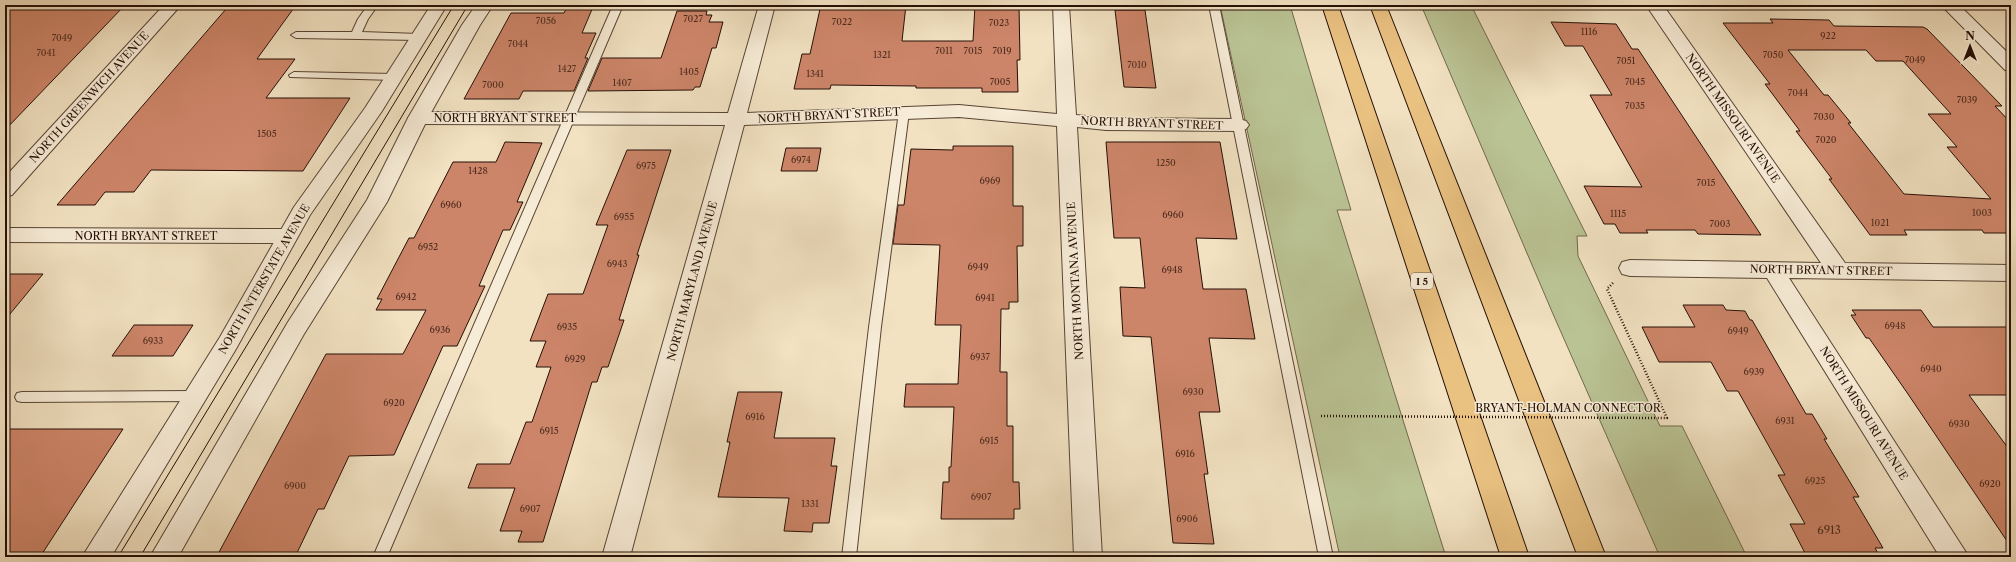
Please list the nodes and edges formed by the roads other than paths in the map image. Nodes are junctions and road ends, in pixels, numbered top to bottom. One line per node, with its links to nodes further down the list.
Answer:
1 (173, 5): 25 (street, NORTH GREENWICH AVENUE)
2 (373, 5): 14 (lane)
3 (439, 5): 15 (street, NORTH INTERSTATE AVENUE)
4 (485, 5): 20 (street)
5 (618, 5): 21 (lane)
6 (767, 5): 22 (street, NORTH MARYLAND AVENUE)
7 (1061, 5): 23 (street, NORTH MONTANA AVENUE)
8 (1214, 5): 24 (lane)
9 (1330, 5): 41 (highway, I 5)
10 (1378, 5): 42 (highway)
11 (1654, 5): 30 (street, NORTH MISSOURI AVENUE)
12 (1949, 5): 16 (street)
13 (296, 36): 14 (lane)
14 (359, 36): 15 (lane)
15 (419, 37): 18 (street, NORTH INTERSTATE AVENUE)
16 (2011, 66)
17 (294, 75): 18 (lane)
18 (394, 77): 27 (street, NORTH INTERSTATE AVENUE)
19 (904, 112): 22 (street, NORTH BRYANT STREET); 23 (street, NORTH BRYANT STREET); 38 (lane)
20 (418, 118): 21 (street, NORTH BRYANT STREET); 35 (street)
21 (569, 118): 22 (street, NORTH BRYANT STREET); 36 (lane)
22 (736, 119): 37 (street, NORTH MARYLAND AVENUE)
23 (1067, 120): 24 (street, NORTH BRYANT STREET); 39 (street, NORTH MONTANA AVENUE)
24 (1239, 125): 40 (lane)
25 (5, 190)
26 (5, 235): 27 (street, NORTH BRYANT STREET)
27 (287, 236): 32 (street, NORTH INTERSTATE AVENUE)
28 (1630, 268): 29 (street, NORTH BRYANT STREET)
29 (1773, 270): 30 (street, NORTH BRYANT STREET); 43 (street, NORTH MISSOURI AVENUE)
30 (1838, 270): 31 (street, NORTH BRYANT STREET)
31 (2011, 273)
32 (195, 396): 33 (lane); 34 (street, NORTH INTERSTATE AVENUE)
33 (22, 397)
34 (96, 557)
35 (164, 557)
36 (380, 557)
37 (616, 557)
38 (849, 557)
39 (1088, 557)
40 (1326, 557)
41 (1515, 557)
42 (1592, 557)
43 (1955, 557)

